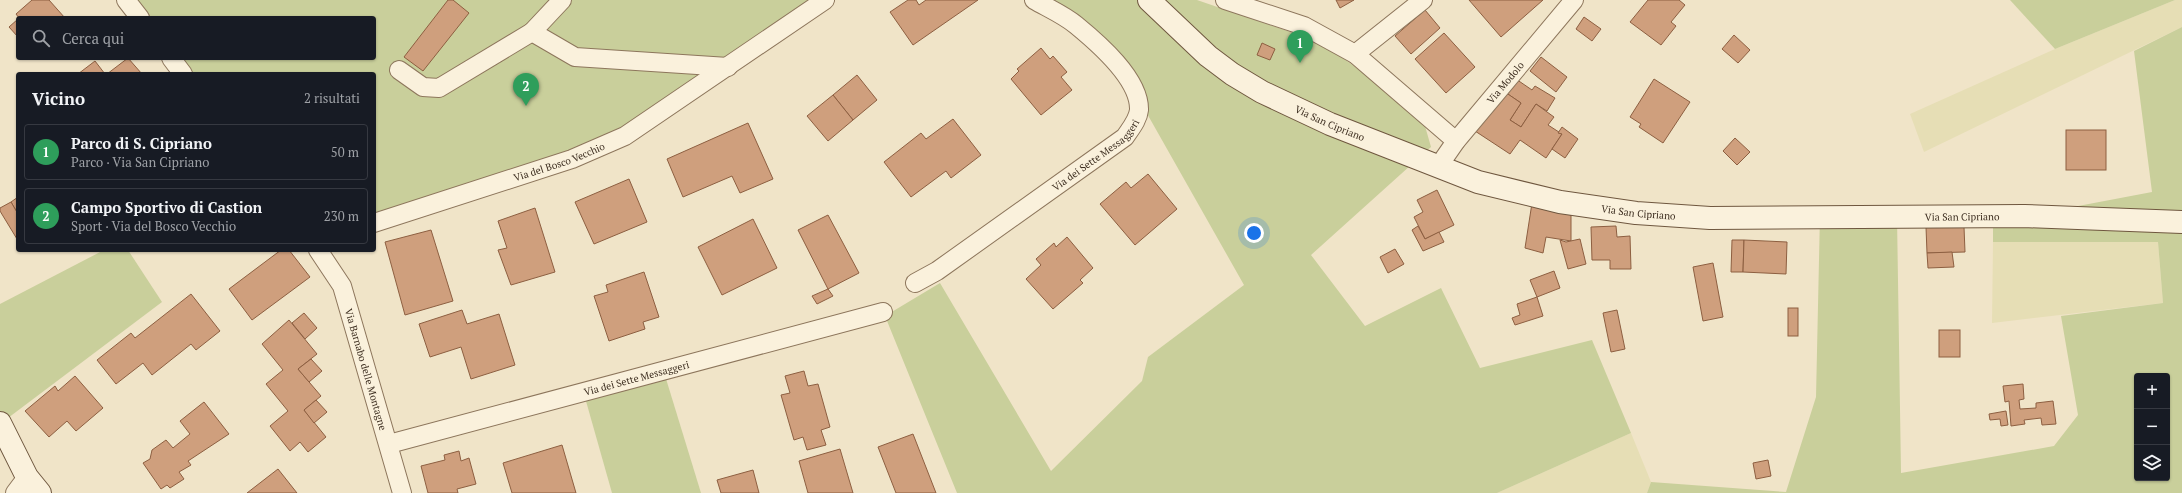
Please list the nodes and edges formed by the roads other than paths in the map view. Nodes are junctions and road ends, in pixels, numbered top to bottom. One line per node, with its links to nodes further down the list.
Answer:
1 (126, 0): 9 (street)
2 (562, 0): 10 (street)
3 (825, 0): 13 (street, Via del Bosco Vecchio)
4 (1034, 0): 21 (street, Via dei Sette Messaggeri)
5 (1150, 0): 17 (main road, Via San Cipriano)
6 (1225, 0): 11 (street)
7 (1423, 0): 11 (street)
8 (1574, 0): 16 (street, Via Modolo)
9 (138, 16)
10 (532, 32): 13 (street); 14 (street)
11 (1356, 54): 16 (street)
12 (172, 60): 15 (street)
13 (728, 68): 18 (street, Via del Bosco Vecchio)
14 (399, 70)
15 (182, 72)
16 (1456, 140): 17 (street, Via Modolo)
17 (1438, 167): 19 (main road, Via San Cipriano)
18 (376, 222)
19 (2182, 222)
20 (322, 252): 24 (street, Via Barnabo delle Montagne)
21 (915, 283)
22 (883, 312): 24 (street, Via dei Sette Messaggeri)
23 (0, 422): 25 (main road)
24 (389, 444): 26 (street, Via Barnabo delle Montagne)
25 (28, 488)
26 (402, 493)

